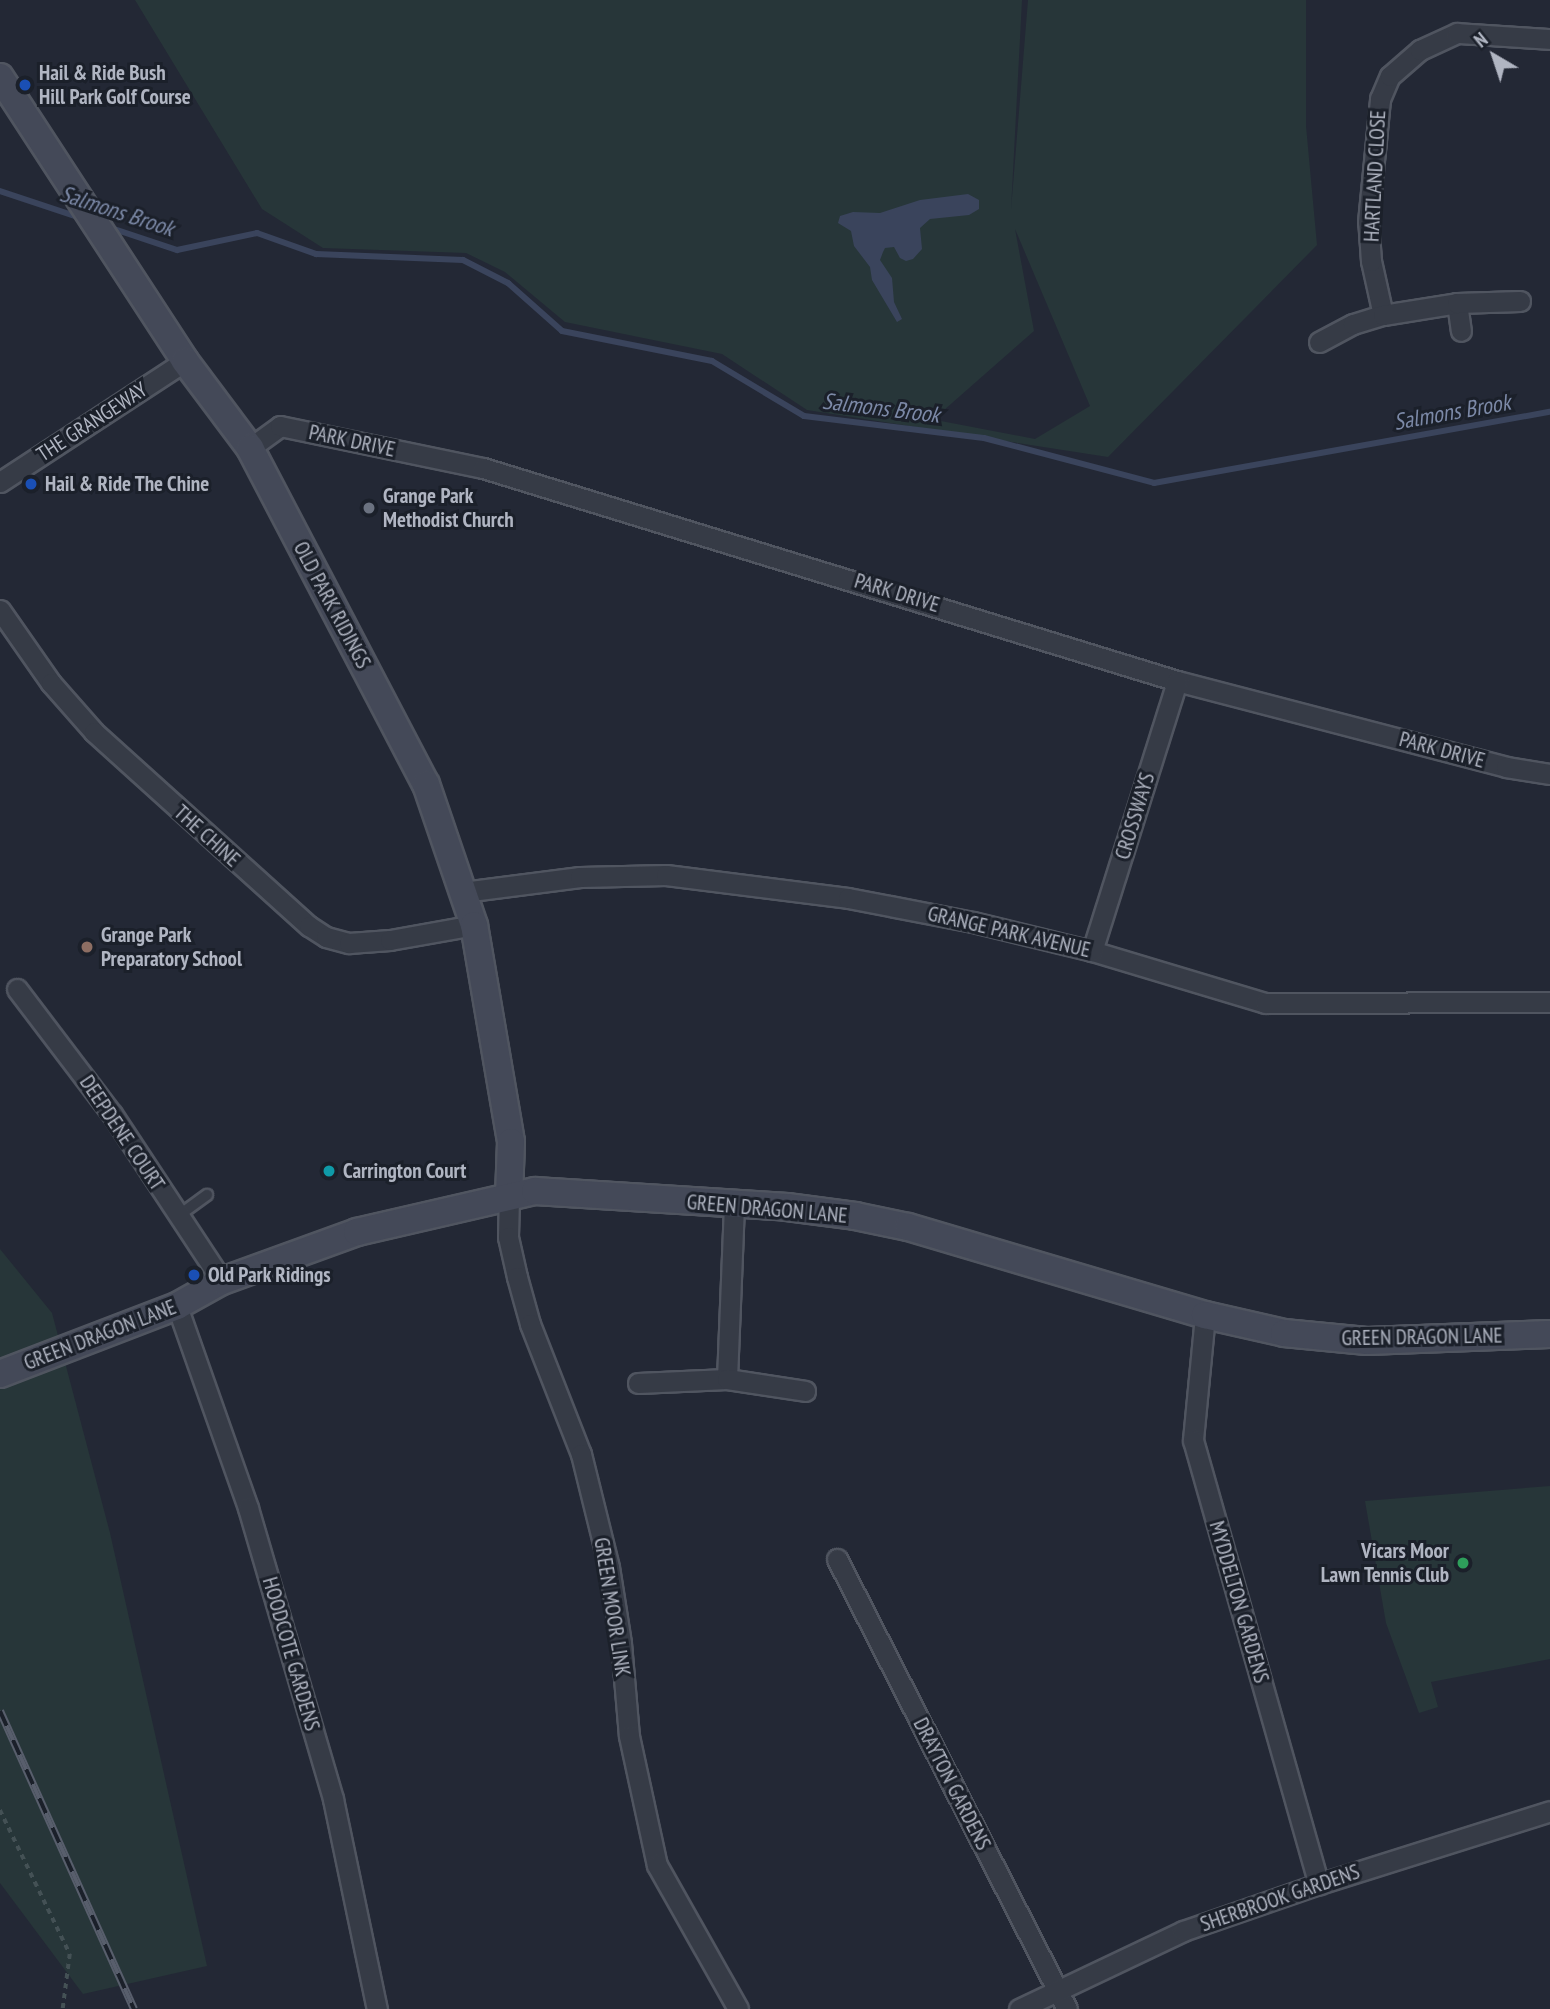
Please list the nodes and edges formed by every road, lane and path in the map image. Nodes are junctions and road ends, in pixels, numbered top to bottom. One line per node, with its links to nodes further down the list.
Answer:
1 (1550, 39): 5 (street, HARTLAND CLOSE)
2 (0, 77): 8 (street, OLD PARK RIDINGS)
3 (1520, 301): 4 (street)
4 (1457, 303): 5 (street); 6 (street)
5 (1383, 315): 7 (street)
6 (1461, 331)
7 (1319, 342)
8 (185, 361): 9 (street, OLD PARK RIDINGS); 10 (street, THE GRANGEWAY)
9 (244, 441): 12 (street, PARK DRIVE); 14 (street, OLD PARK RIDINGS)
10 (0, 482)
11 (0, 610): 15 (street, THE CHINE)
12 (1177, 681): 13 (street, PARK DRIVE); 16 (street, CROSSWAYS)
13 (1550, 774)
14 (463, 892): 15 (street, OLD PARK RIDINGS); 16 (street, GRANGE PARK AVENUE)
15 (474, 925): 20 (street, OLD PARK RIDINGS)
16 (1092, 951): 18 (street, GRANGE PARK AVENUE)
17 (17, 989): 22 (street, DEEPDENE COURT)
18 (1550, 1002)
19 (207, 1195): 22 (lane)
20 (509, 1196): 21 (street, GREEN DRAGON LANE); 23 (street, GREEN DRAGON LANE); 38 (street, GREEN MOOR LINK)
21 (734, 1205): 25 (street, GREEN DRAGON LANE); 28 (street)
22 (178, 1216): 23 (street, DEEPDENE COURT)
23 (222, 1281): 24 (street, GREEN DRAGON LANE)
24 (177, 1306): 27 (street, GREEN DRAGON LANE); 37 (street, HOODCOTE GARDENS)
25 (1205, 1315): 26 (street, GREEN DRAGON LANE); 34 (street, MYDDELTON GARDENS)
26 (1550, 1334)
27 (0, 1374)
28 (727, 1379): 29 (street); 30 (street)
29 (638, 1383)
30 (805, 1391)
31 (837, 1559): 35 (street, DRAYTON GARDENS)
32 (0, 1810): 36 (path)
33 (1550, 1811): 34 (street, SHERBROOK GARDENS)
34 (1319, 1884): 35 (street, SHERBROOK GARDENS)
35 (1058, 1990): 39 (street, SHERBROOK GARDENS); 40 (street, DRAYTON GARDENS)
36 (63, 2009)
37 (377, 2009)
38 (738, 2009)
39 (1018, 2009)
40 (1067, 2009)

